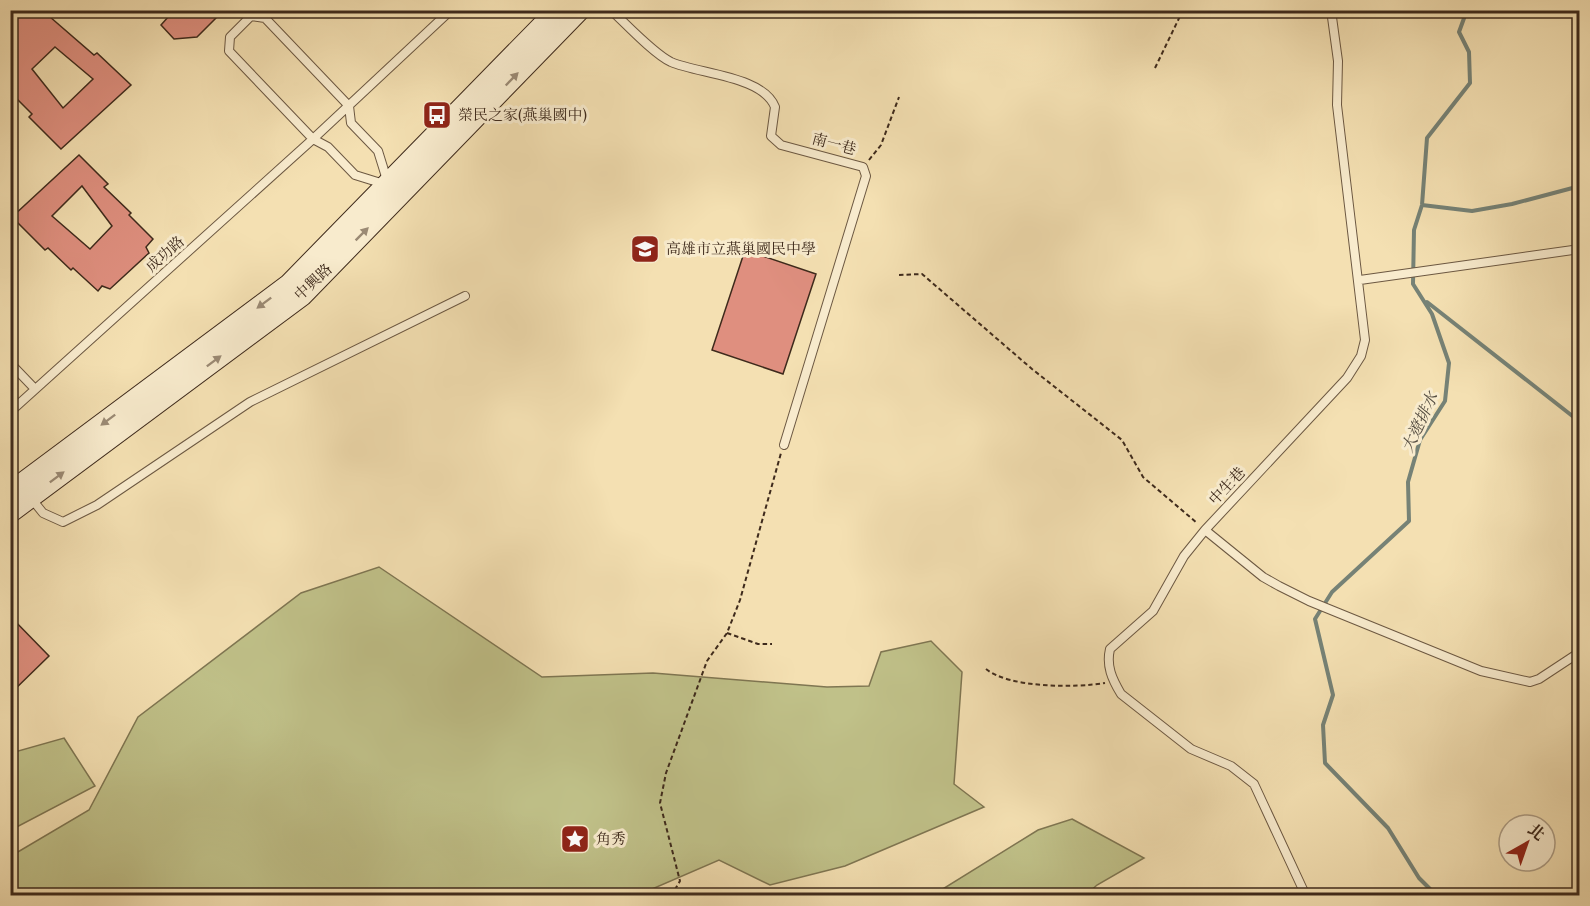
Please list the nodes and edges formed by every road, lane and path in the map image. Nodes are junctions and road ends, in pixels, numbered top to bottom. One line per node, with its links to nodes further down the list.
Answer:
1 (451, 10): 9 (lane, 成功路)
2 (558, 10): 12 (main road, 中興路)
3 (579, 10): 12 (main road, 中興路, one-way to 3)
4 (611, 10): 11 (lane, 南一巷)
5 (1183, 10): 7 (path)
6 (1331, 10): 15 (lane, 中生巷)
7 (1155, 68)
8 (899, 97): 11 (path)
9 (349, 106): 10 (lane, 成功路); 10 (lane); 12 (lane)
10 (313, 140): 12 (lane); 18 (lane, 成功路)
11 (863, 167): 20 (lane, 南一巷)
12 (394, 191): 21 (main road, 中興路)
13 (1580, 249): 15 (lane)
14 (899, 275): 23 (path)
15 (1360, 280): 23 (lane, 中生巷)
16 (465, 296): 21 (lane)
17 (10, 363): 18 (lane)
18 (34, 389): 19 (lane, 成功路)
19 (10, 412)
20 (784, 445): 24 (path)
21 (20, 492): 22 (main road, 中興路)
22 (10, 512)
23 (1205, 530): 26 (lane); 28 (lane, 中生巷)
24 (727, 633): 25 (path); 29 (path)
25 (772, 644)
26 (1580, 657)
27 (986, 669): 28 (path)
28 (1113, 681): 30 (lane)
29 (671, 896)
30 (1306, 896)

